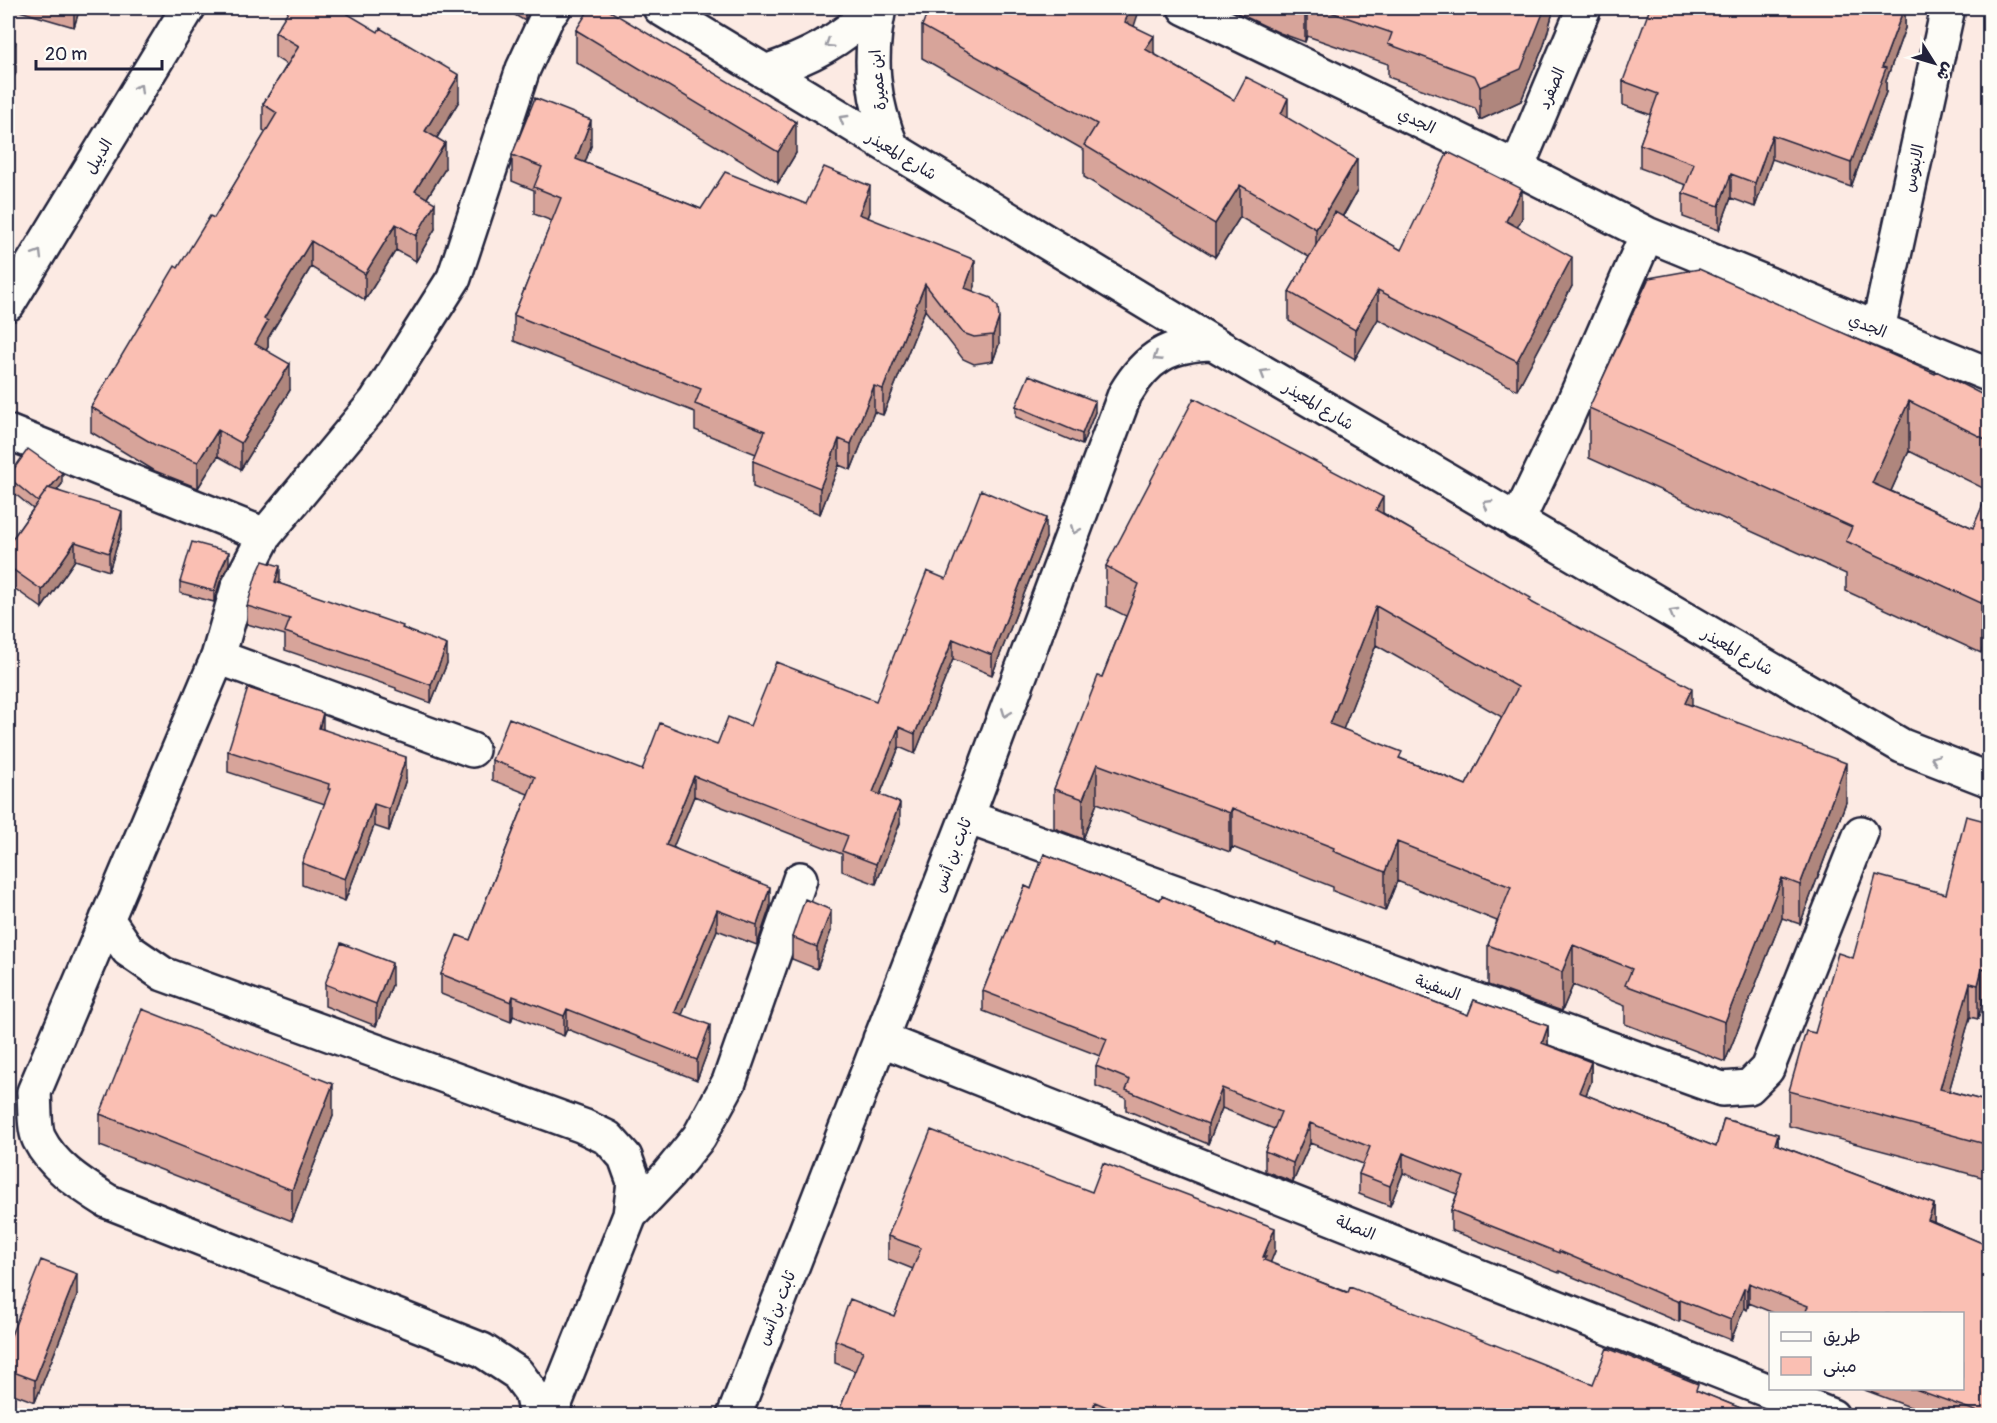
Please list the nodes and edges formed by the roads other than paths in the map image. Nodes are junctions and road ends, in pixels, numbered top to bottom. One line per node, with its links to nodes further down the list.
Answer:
1 (188, 8): 12 (street, الديبل, one-way to 1)
2 (554, 8): 18 (street)
3 (660, 8): 8 (street, شارع المعيذر)
4 (877, 8): 8 (street, ابن عميرة, one-way to 8); 9 (street, ابن عميرة)
5 (1185, 8): 10 (street, الجدي)
6 (1584, 8): 10 (street, الصفرد)
7 (1948, 8): 13 (street, الابنوس)
8 (765, 72): 9 (street, شارع المعيذر, one-way to 8)
9 (893, 150): 14 (street, شارع المعيذر)
10 (1517, 168): 11 (street, الجدي)
11 (1647, 234): 13 (street, الجدي); 17 (street)
12 (8, 304)
13 (1878, 329): 15 (street, الجدي)
14 (1213, 343): 17 (street, شارع المعيذر, one-way to 14); 22 (street, ثابت بن أنس, one-way to 22)
15 (1989, 375)
16 (8, 432): 18 (street)
17 (1517, 522): 21 (street, شارع المعيذر, one-way to 17)
18 (265, 535): 19 (street)
19 (218, 657): 20 (street); 25 (street)
20 (472, 750)
21 (1989, 780)
22 (967, 817): 23 (street, السفينة); 26 (street, ثابت بن أنس)
23 (1861, 833)
24 (800, 879): 27 (street)
25 (107, 919): 27 (street); 28 (street)
26 (880, 1039): 30 (street, ثابت بن أنس); 31 (street, النصلة)
27 (630, 1215): 29 (street)
28 (536, 1416)
29 (550, 1416)
30 (734, 1416)
31 (1832, 1416)

